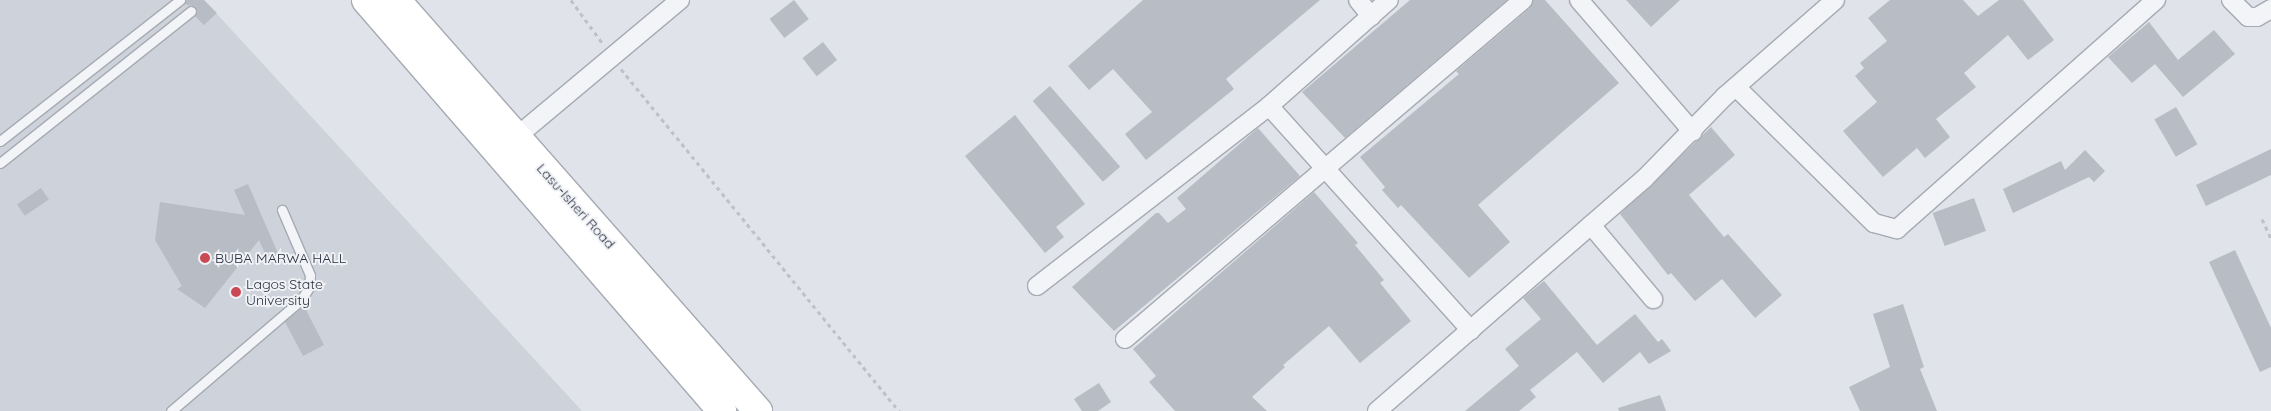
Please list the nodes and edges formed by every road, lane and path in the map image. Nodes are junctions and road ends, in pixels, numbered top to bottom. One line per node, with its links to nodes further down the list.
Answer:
1 (180, 0): 20 (lane)
2 (366, 0): 21 (main road, Lasu-Isheri Road)
3 (396, 0): 21 (main road, Lasu-Isheri Road)
4 (571, 0): 16 (path)
5 (680, 0): 16 (street)
6 (1358, 0): 15 (street)
7 (1389, 0): 15 (street)
8 (1523, 0): 23 (street)
9 (1579, 0): 19 (street)
10 (1835, 0): 17 (street)
11 (2156, 0): 17 (street)
12 (2231, 0): 13 (street)
13 (2271, 9)
14 (191, 11): 22 (lane)
15 (1371, 16): 18 (street)
16 (611, 56): 21 (street); 35 (path)
17 (1736, 87): 19 (street)
18 (1270, 106): 23 (street); 28 (street)
19 (1694, 132): 26 (street)
20 (0, 141)
21 (506, 146): 33 (main road, Lasu-Isheri Road); 34 (main road, Lasu-Isheri Road)
22 (0, 163)
23 (1327, 166): 30 (street); 31 (street)
24 (282, 210): 32 (lane)
25 (2262, 219): 27 (path)
26 (1591, 225): 29 (street); 30 (street)
27 (2271, 238)
28 (1037, 286)
29 (1653, 299)
30 (1471, 330): 36 (street)
31 (1125, 340)
32 (171, 411)
33 (722, 411)
34 (758, 411)
35 (899, 411)
36 (1377, 411)

